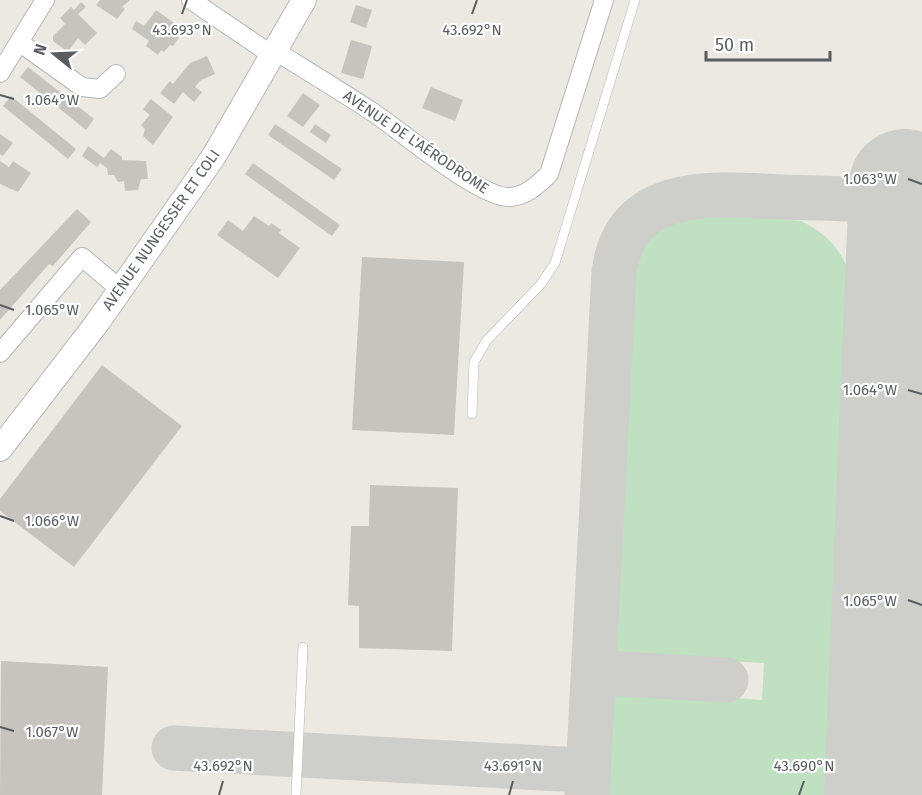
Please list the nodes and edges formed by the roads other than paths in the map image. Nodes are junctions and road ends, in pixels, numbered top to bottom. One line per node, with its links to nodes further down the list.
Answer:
1 (45, 0): 6 (street)
2 (191, 0): 7 (street, AVENUE DE L'AÉRODROME)
3 (304, 0): 7 (main road, AVENUE NUNGESSER ET COLI)
4 (604, 0): 7 (street, AVENUE DE L'AÉRODROME)
5 (635, 0): 12 (lane)
6 (19, 42): 8 (street); 9 (street)
7 (277, 52): 10 (main road, AVENUE NUNGESSER ET COLI)
8 (0, 73)
9 (116, 74)
10 (120, 289): 11 (street); 13 (main road, AVENUE NUNGESSER ET COLI)
11 (0, 353)
12 (472, 414)
13 (0, 449)
14 (303, 647): 15 (lane)
15 (296, 795)

